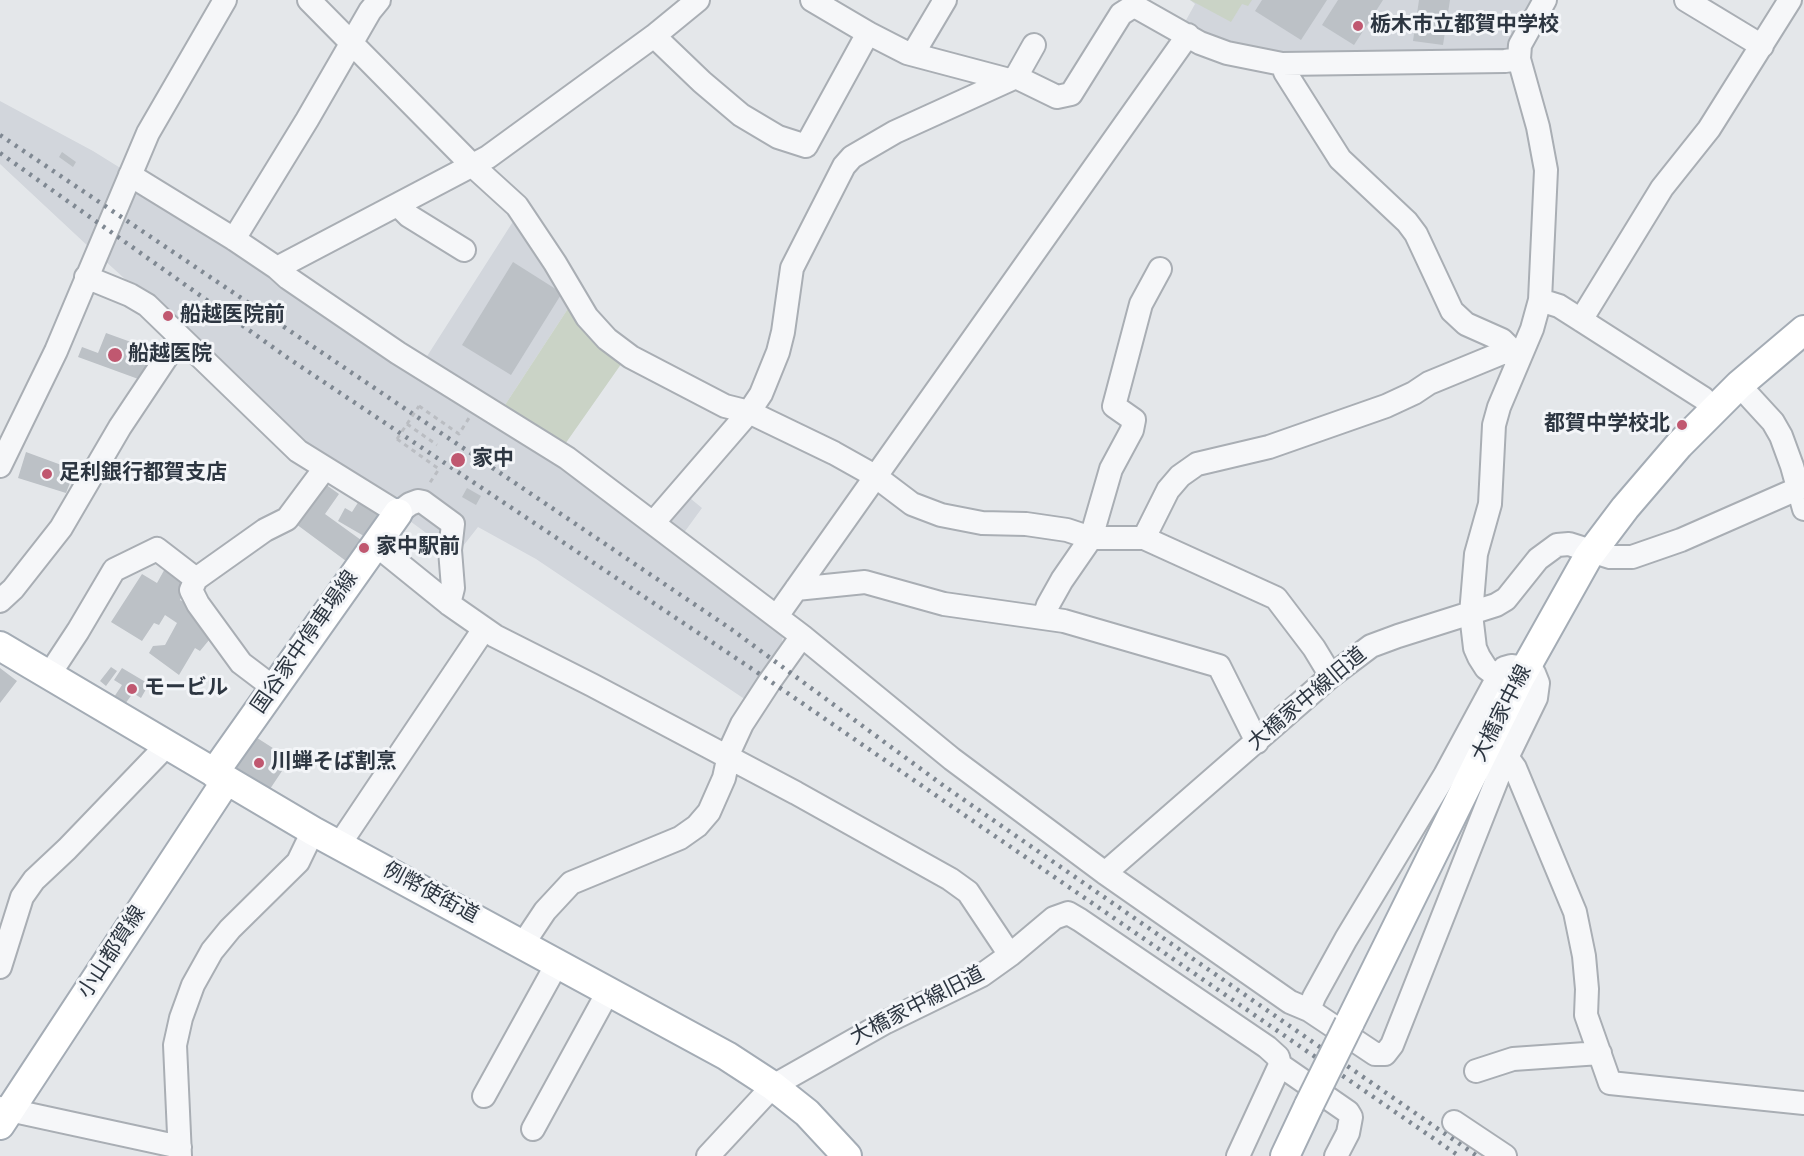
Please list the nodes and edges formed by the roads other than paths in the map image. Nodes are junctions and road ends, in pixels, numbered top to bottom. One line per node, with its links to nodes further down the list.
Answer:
1 (225, 0): 21 (street)
2 (309, 0): 13 (street)
3 (379, 0): 13 (street)
4 (698, 0): 12 (street)
5 (812, 0): 10 (street)
6 (945, 0): 16 (street)
7 (1545, 0): 17 (street)
8 (1686, 0): 15 (street)
9 (1790, 0): 15 (street)
10 (868, 33): 12 (street); 16 (street)
11 (1188, 35): 18 (street); 19 (street); 38 (street)
12 (654, 36): 20 (street)
13 (352, 42): 20 (street); 23 (street)
14 (1034, 45): 19 (street)
15 (1762, 46): 29 (street)
16 (913, 54): 19 (street)
17 (1519, 59): 18 (street); 28 (street)
18 (1282, 64): 32 (street)
19 (1013, 79): 35 (street)
20 (473, 166): 22 (street); 35 (street)
21 (130, 175): 23 (street); 27 (street)
22 (402, 203): 24 (street); 25 (street)
23 (234, 239): 25 (street)
24 (464, 250)
25 (277, 268): 41 (street)
26 (1160, 269): 42 (street)
27 (86, 276): 31 (street); 36 (street)
28 (1540, 300): 29 (street); 32 (street)
29 (1581, 320): 34 (street)
30 (1804, 330): 33 (main road, 大橋家中線)
31 (180, 337): 37 (street); 48 (street)
32 (1517, 353): 43 (street); 50 (street)
33 (1739, 385): 34 (main road, 大橋家中線); 39 (street)
34 (1714, 409): 45 (main road, 大橋家中線)
35 (749, 412): 38 (street); 41 (street)
36 (0, 466)
37 (325, 468): 40 (street); 46 (street)
38 (875, 476): 42 (street); 47 (street)
39 (1802, 494): 45 (street)
40 (398, 513): 44 (main road, 国谷家中停車場線); 49 (street)
41 (654, 522): 51 (street)
42 (1090, 538): 43 (street); 52 (street)
43 (1144, 538): 58 (street)
44 (376, 545): 49 (street); 60 (main road, 国谷家中停車場線)
45 (1593, 550): 50 (street, 大橋家中線旧道); 56 (main road, 大橋家中線)
46 (196, 579): 57 (street); 60 (street)
47 (796, 589): 51 (street); 52 (street)
48 (0, 601)
49 (449, 604): 53 (street)
50 (1471, 614): 58 (street, 大橋家中線旧道); 59 (street)
51 (777, 616): 54 (street)
52 (1044, 617): 61 (street)
53 (484, 629): 63 (street); 67 (street)
54 (802, 636): 63 (street); 68 (street)
55 (0, 646): 57 (main road, 例幣使街道)
56 (1526, 668): 59 (street); 64 (street); 88 (main road, 大橋家中線, bridge)
57 (49, 675): 62 (main road, 例幣使街道)
58 (1331, 676): 61 (street, 大橋家中線旧道)
59 (1498, 677): 74 (street)
60 (274, 688): 65 (main road, 国谷家中停車場線)
61 (1257, 742): 68 (street, 大橋家中線旧道)
62 (166, 745): 65 (main road, 例幣使街道); 72 (street)
63 (728, 757): 69 (street); 70 (street)
64 (1507, 758): 74 (street); 75 (street)
65 (220, 777): 66 (main road, 例幣使街道); 81 (main road, 小山都賀線)
66 (313, 831): 67 (main road, 例幣使街道); 84 (street)
67 (339, 845): 69 (main road, 例幣使街道)
68 (1105, 873): 74 (street)
69 (523, 944): 71 (main road, 例幣使街道)
70 (1010, 955): 76 (street, 大橋家中線旧道); 78 (street, 大橋家中線旧道)
71 (558, 962): 73 (main road, 例幣使街道); 79 (street)
72 (0, 967)
73 (609, 990): 78 (main road, 例幣使街道); 83 (street)
74 (1309, 1010)
75 (1600, 1053): 77 (street); 80 (street)
76 (1280, 1065): 87 (street); 89 (street)
77 (1476, 1071)
78 (773, 1086): 85 (street, 大橋家中線旧道); 86 (main road, 例幣使街道)
79 (484, 1096)
80 (1804, 1103)
81 (3, 1114): 84 (street)
82 (1454, 1122): 90 (street)
83 (534, 1129)
84 (180, 1152)
85 (708, 1156)
86 (847, 1156)
87 (1238, 1156)
88 (1285, 1156)
89 (1336, 1156)
90 (1505, 1156)

